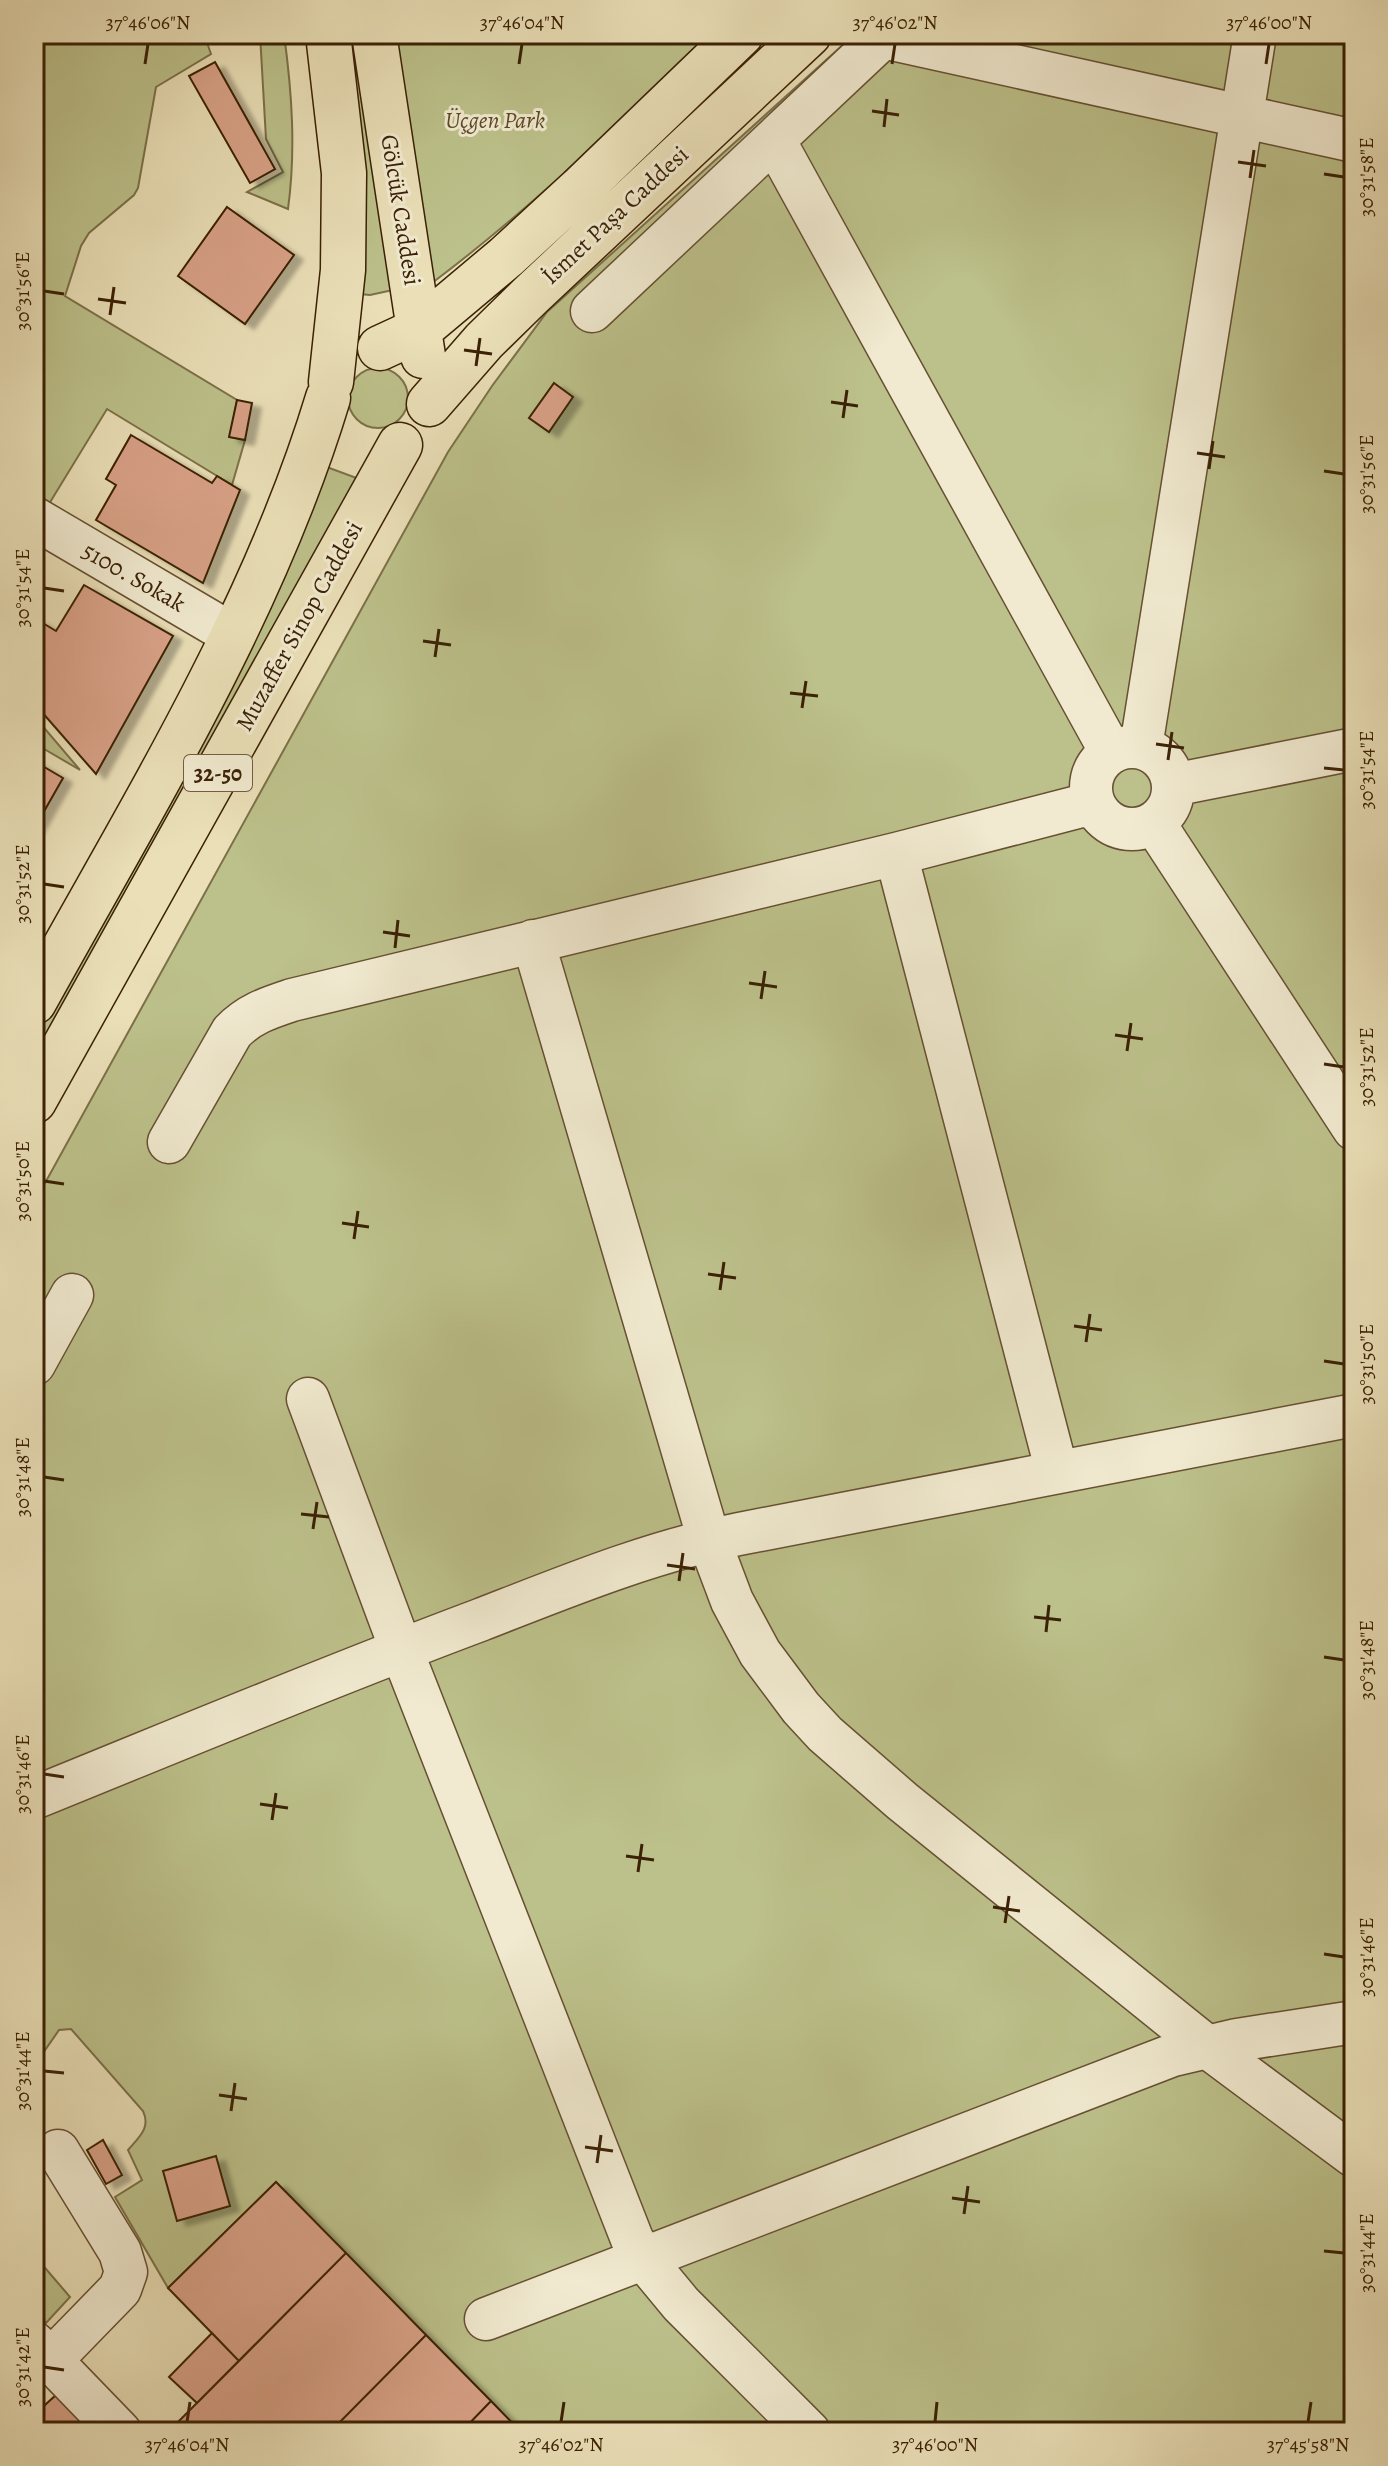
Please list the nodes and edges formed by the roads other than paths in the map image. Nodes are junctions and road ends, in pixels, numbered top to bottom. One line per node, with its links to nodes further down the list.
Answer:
1 (328, 34): 13 (main road, Gölcük Caddesi)
2 (374, 34): 11 (main road, Gölcük Caddesi)
3 (741, 34): 11 (main road, İsmet Paşa Caddesi)
4 (809, 34): 14 (main road, İsmet Paşa Caddesi)
5 (1255, 34): 7 (street)
6 (885, 36): 7 (street); 8 (street)
7 (1242, 116): 9 (street); 19 (street)
8 (774, 140): 10 (street); 19 (street)
9 (1354, 141)
10 (592, 311)
11 (419, 330): 12 (main road, İsmet Paşa Caddesi); 14 (main road, Gölcük Caddesi)
12 (380, 348): 13 (main road); 14 (main road)
13 (330, 390): 15 (main road); 17 (main road, Muzaffer Sinop Caddesi / 32-50)
14 (428, 395): 15 (main road)
15 (400, 445): 26 (main road, Muzaffer Sinop Caddesi / 32-50)
16 (34, 518): 17 (street, 5100. Sokak)
17 (233, 635): 25 (main road, Muzaffer Sinop Caddesi / 32-50)
18 (1354, 749): 20 (street)
19 (1126, 750): 20 (street); 21 (street)
20 (1173, 785): 22 (street)
21 (1093, 803): 22 (street); 23 (street)
22 (1154, 823): 27 (street)
23 (896, 854): 24 (street); 33 (street)
24 (533, 941): 28 (street); 34 (street)
25 (34, 1002)
26 (34, 1101)
27 (1354, 1129)
28 (169, 1142)
29 (72, 1295): 30 (street)
30 (34, 1364)
31 (308, 1399): 35 (street)
32 (1354, 1415): 33 (street)
33 (1057, 1472): 34 (street)
34 (709, 1540): 35 (street); 38 (street)
35 (401, 1649): 36 (street); 41 (street)
36 (34, 1798)
37 (1354, 2022): 38 (street)
38 (1206, 2046): 40 (street); 41 (street)
39 (58, 2151): 43 (street)
40 (1354, 2156)
41 (643, 2258): 42 (street); 45 (street)
42 (486, 2319)
43 (42, 2352): 44 (street)
44 (120, 2432)
45 (809, 2432)

